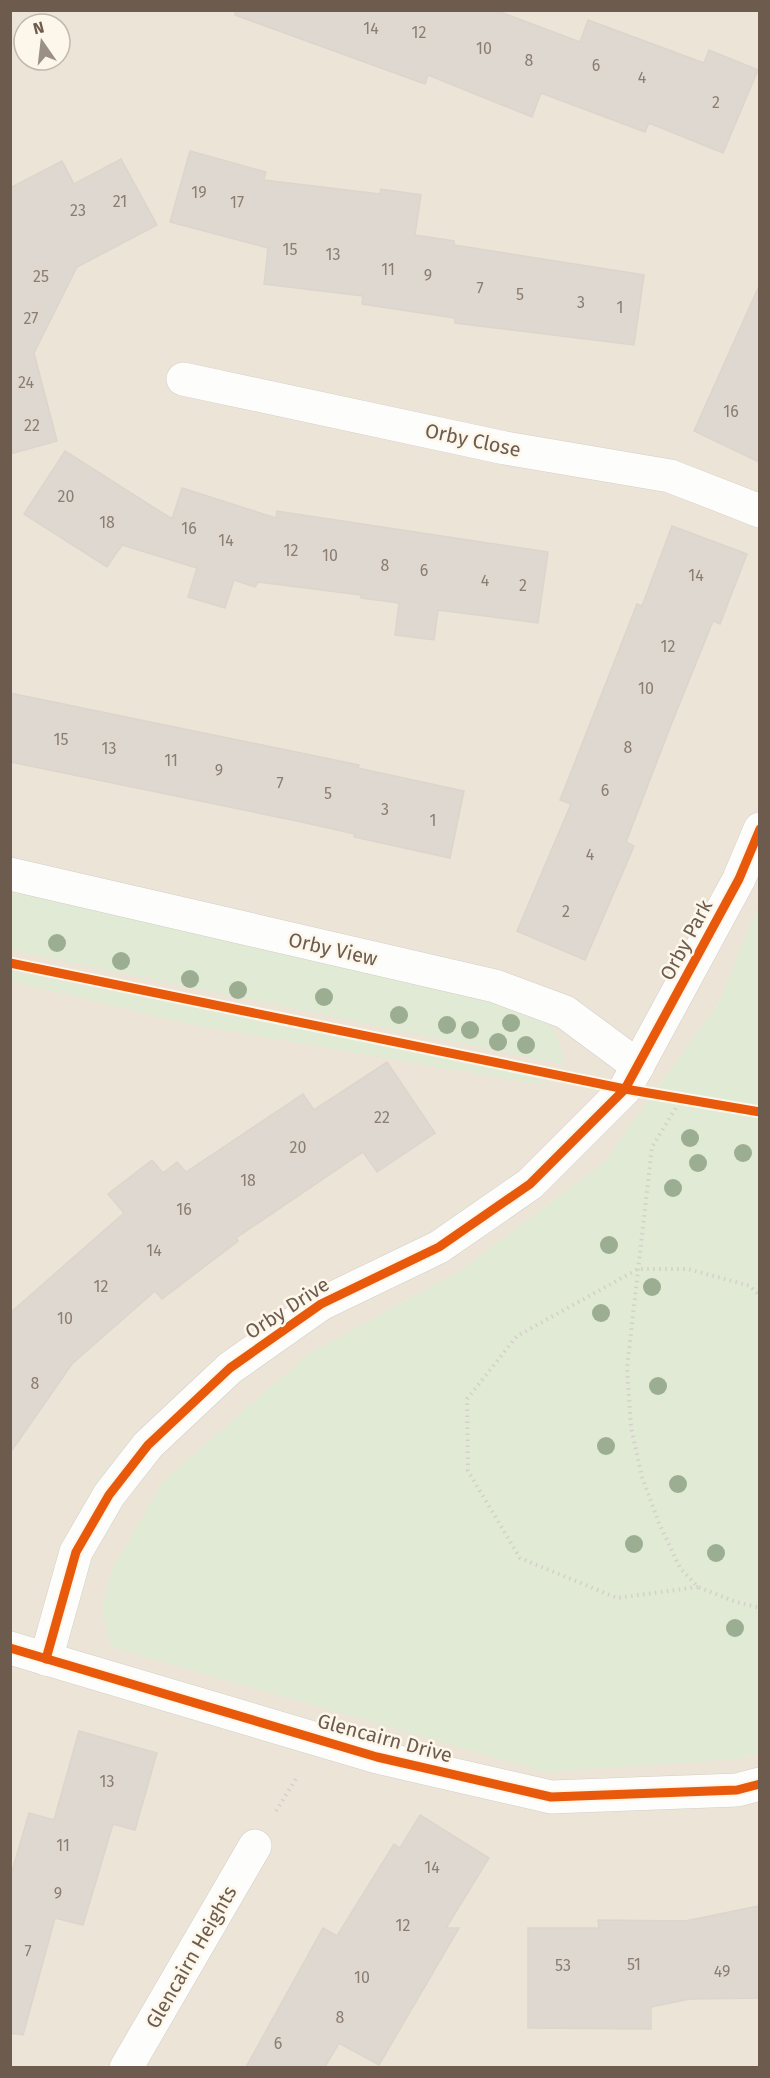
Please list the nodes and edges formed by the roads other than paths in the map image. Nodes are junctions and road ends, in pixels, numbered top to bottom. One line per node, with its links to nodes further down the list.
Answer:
1 (183, 379): 2 (street, Orby Close)
2 (759, 511)
3 (759, 829): 5 (street, Orby Park)
4 (10, 874): 5 (street, Orby View)
5 (632, 1077): 7 (street, Orby Drive)
6 (10, 1648): 7 (street, Glencairn Drive)
7 (46, 1659): 8 (street, Glencairn Drive)
8 (759, 1784)
9 (255, 1846): 10 (street, Glencairn Heights)
10 (126, 2067)

